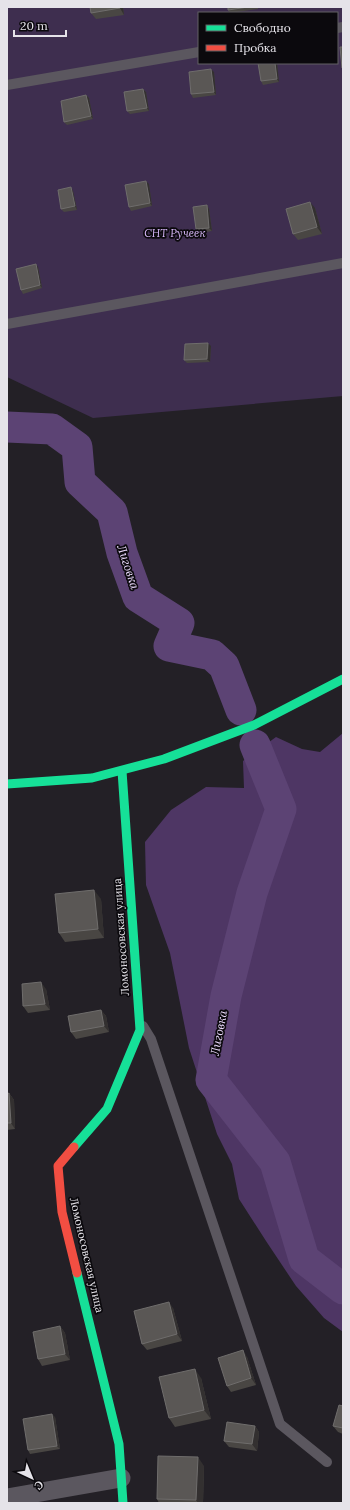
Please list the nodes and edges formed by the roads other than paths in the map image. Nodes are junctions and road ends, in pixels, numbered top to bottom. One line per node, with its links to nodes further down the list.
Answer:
1 (198, 52): 2 (lane)
2 (7, 85)
3 (343, 263): 4 (lane)
4 (7, 324)
5 (343, 678): 6 (street)
6 (122, 770): 7 (street); 8 (street, Ломоносовская улица)
7 (7, 784)
8 (139, 1017): 9 (lane); 10 (street, Ломоносовская улица)
9 (328, 1462)
10 (121, 1478): 11 (street); 12 (street, Ломоносовская улица)
11 (7, 1498)
12 (122, 1503)

